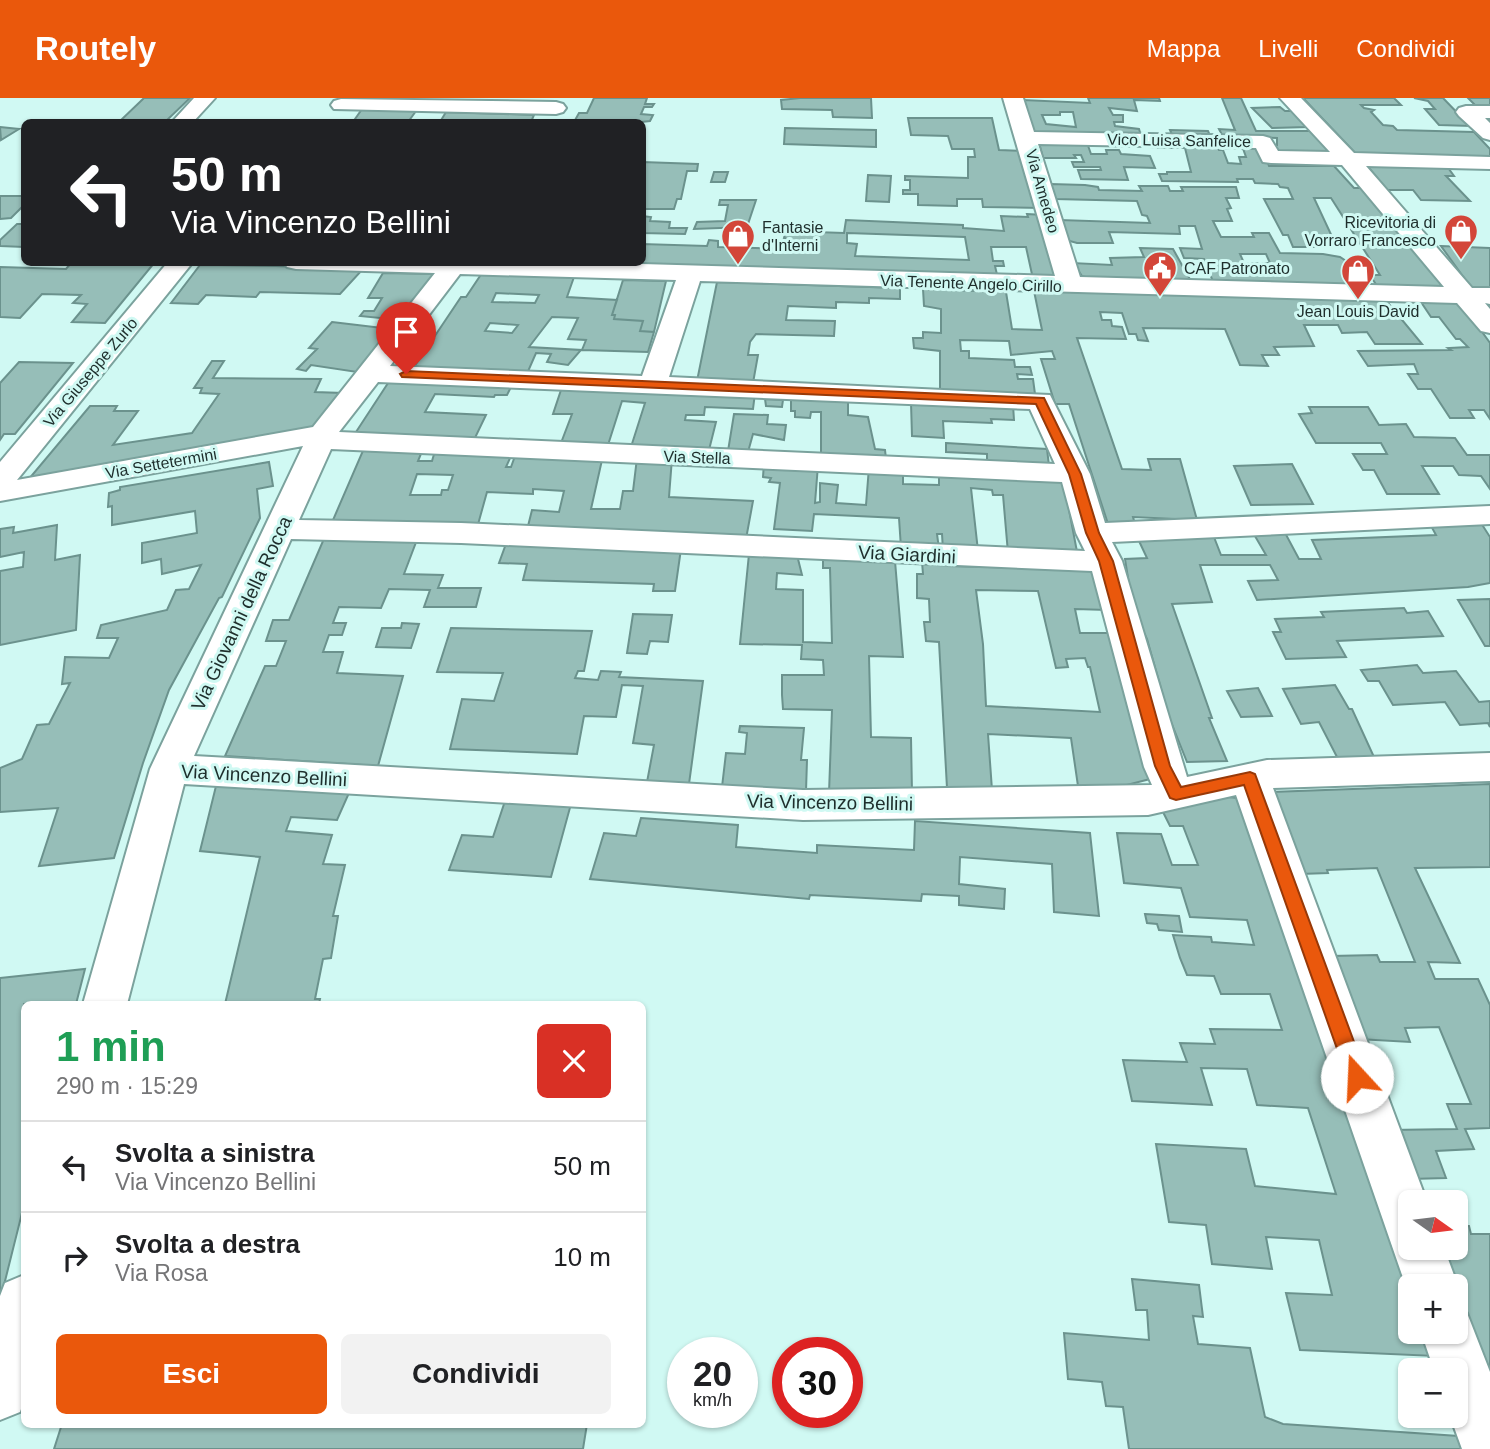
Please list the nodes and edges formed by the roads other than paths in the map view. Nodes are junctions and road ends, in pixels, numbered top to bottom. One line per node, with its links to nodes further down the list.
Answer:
1 (205, 98): 7 (street)
2 (1013, 98): 10 (street, Via Amedeo)
3 (1290, 98): 11 (street)
4 (344, 101): 5 (street); 8 (street)
5 (555, 110)
6 (1490, 112): 9 (street)
7 (185, 119)
8 (330, 119)
9 (1490, 135)
10 (1027, 138): 11 (street, Vico Luisa Sanfelice); 17 (street, Via Amedeo)
11 (1348, 159): 12 (street, Vico Luisa Sanfelice); 18 (street)
12 (1490, 163)
13 (178, 266): 24 (street, Via Giuseppe Zurlo)
14 (454, 266): 20 (street, Via Giovanni della Rocca)
15 (478, 266): 16 (street, Via Tenente Angelo Cirillo)
16 (690, 275): 17 (street, Via Tenente Angelo Cirillo); 21 (street)
17 (1070, 285): 18 (street, Via Tenente Angelo Cirillo)
18 (1479, 296): 19 (street)
19 (1490, 325)
20 (371, 373): 21 (street); 22 (street, Via Giovanni della Rocca)
21 (653, 384): 23 (street)
22 (321, 437): 23 (street, Via Stella); 25 (street, Via Settetermini); 27 (street, Via Giovanni della Rocca)
23 (1075, 474): 28 (street)
24 (0, 481)
25 (0, 492)
26 (1490, 515): 28 (street, Via Giardini)
27 (279, 529): 28 (street, Via Giardini); 30 (street, Via Giovanni della Rocca)
28 (1099, 547): 32 (street)
29 (1490, 767): 31 (street, Via Vincenzo Bellini)
30 (169, 769): 32 (street, Via Vincenzo Bellini); 33 (street, Via Giovanni della Rocca)
31 (1250, 778): 32 (street, Via Vincenzo Bellini); 34 (street)
32 (1176, 794)
33 (106, 1001)
34 (1398, 1192)
35 (21, 1313): 37 (street)
36 (1452, 1344): 38 (street)
37 (0, 1392)
38 (1490, 1447)

